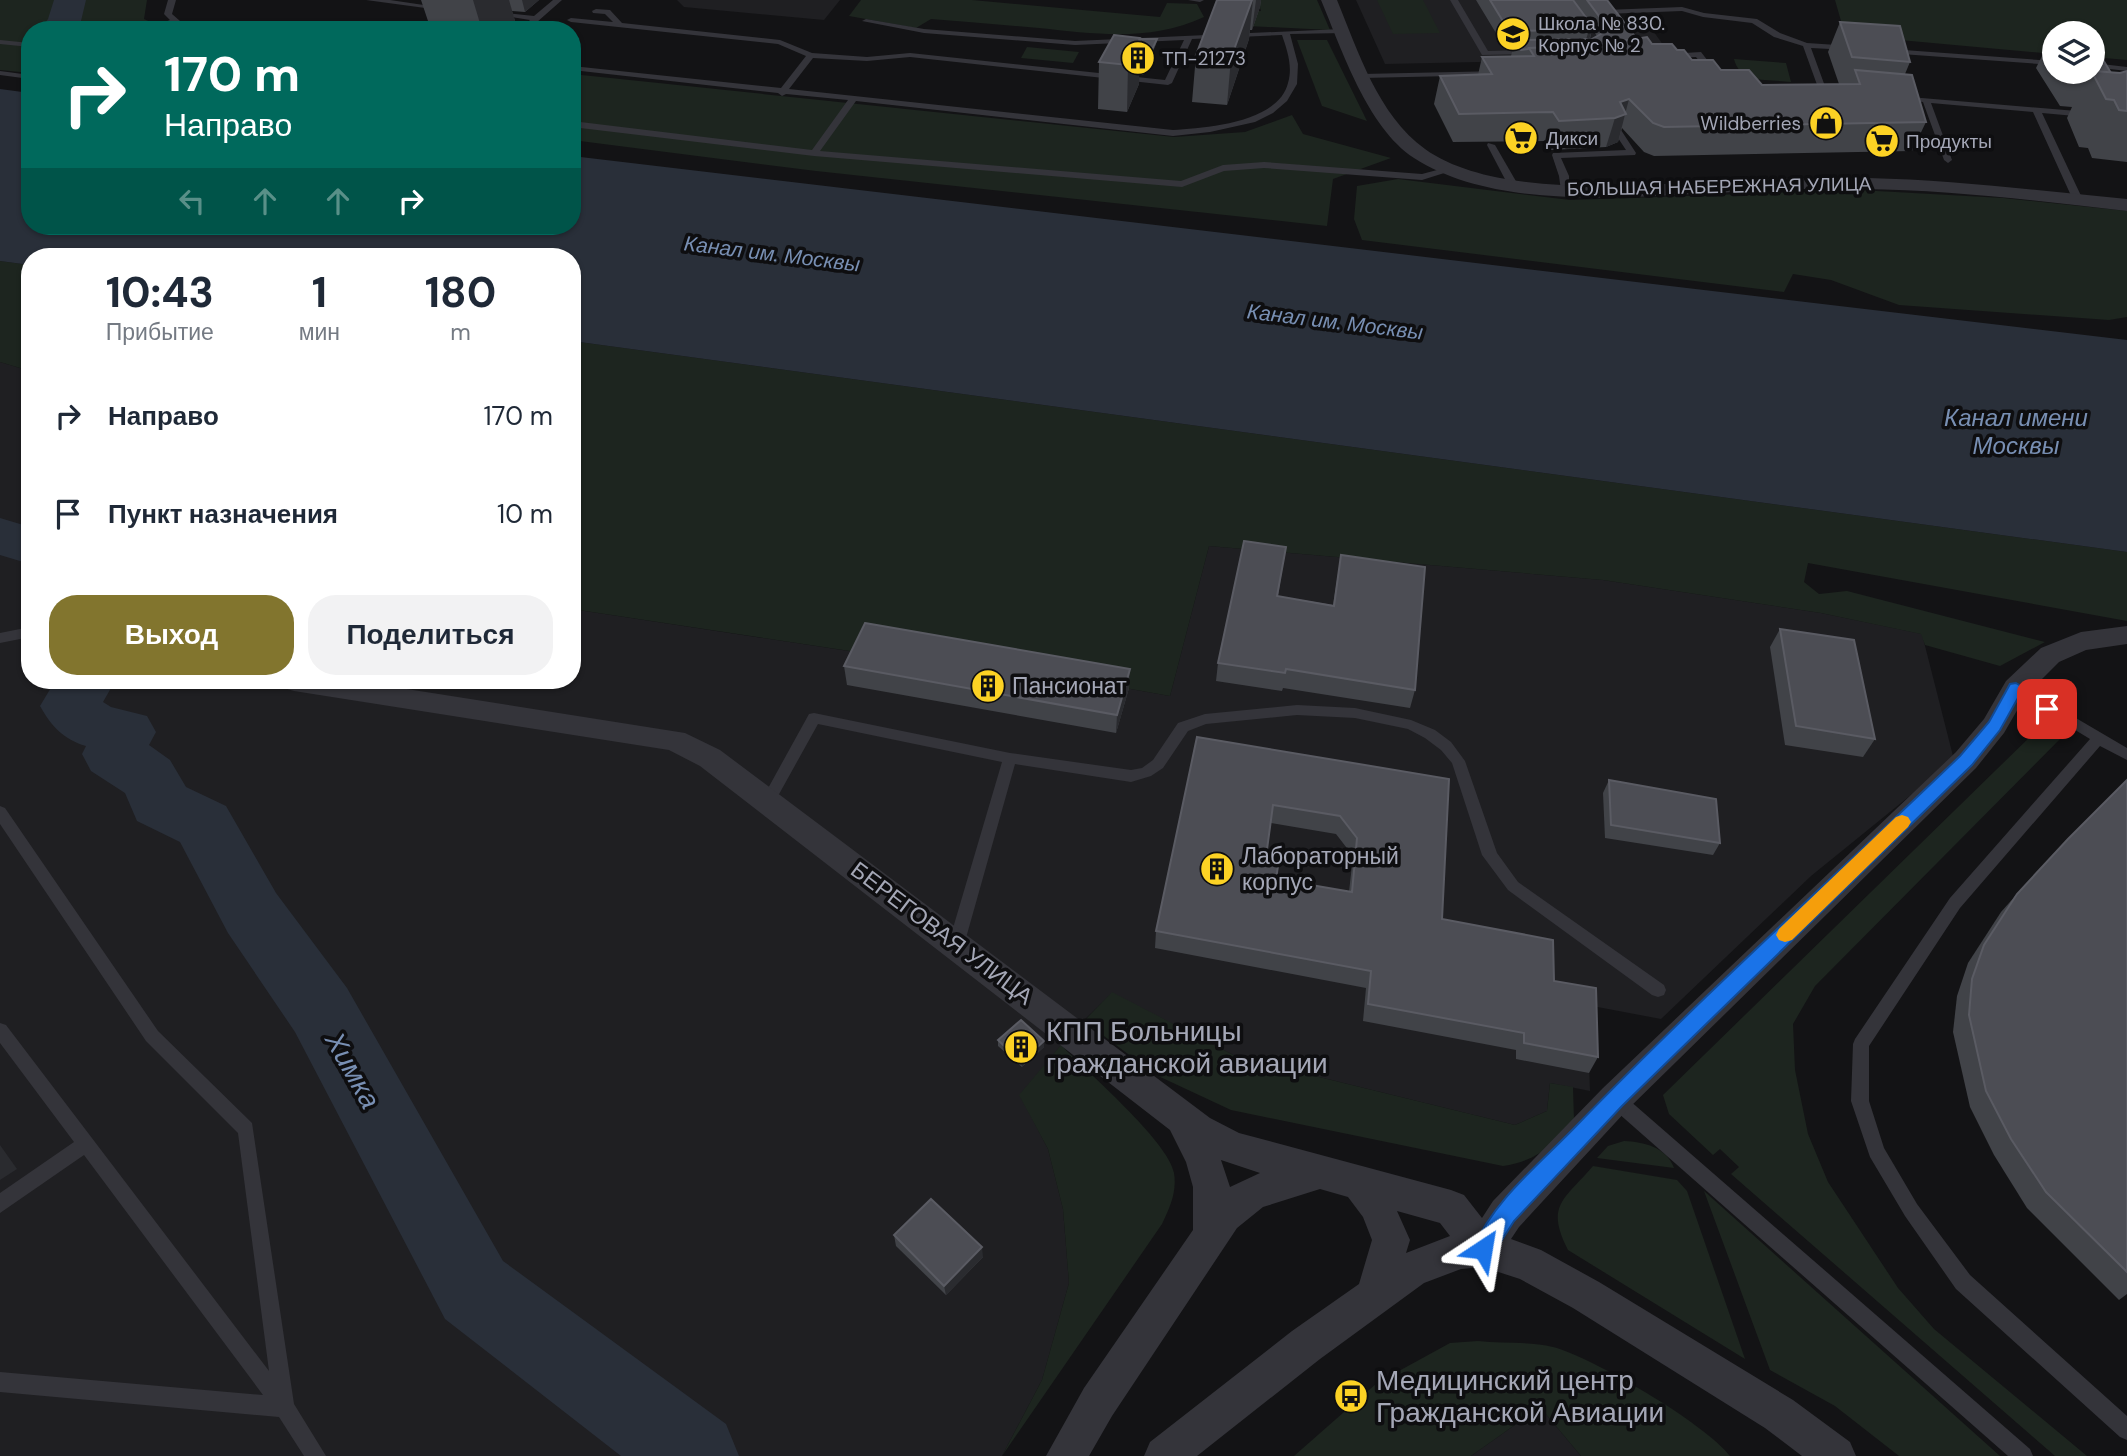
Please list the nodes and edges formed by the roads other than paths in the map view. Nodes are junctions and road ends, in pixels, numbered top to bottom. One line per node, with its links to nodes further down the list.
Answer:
1 (172, 0): 14 (lane)
2 (370, 0): 8 (lane)
3 (558, 0): 12 (lane)
4 (1192, 0): 5 (lane)
5 (1200, 0)
6 (1329, 0): 21 (street, БОЛЬШАЯ НАБЕРЕЖНАЯ УЛИЦА)
7 (1454, 0): 28 (lane)
8 (444, 8)
9 (596, 11): 19 (lane)
10 (481, 12): 12 (lane)
11 (1605, 12): 25 (lane)
12 (536, 18): 15 (lane)
13 (571, 20): 16 (lane)
14 (174, 21)
15 (533, 21)
16 (581, 21)
17 (581, 21): 19 (lane)
18 (866, 21): 22 (lane)
19 (620, 25): 29 (lane)
20 (1285, 32): 21 (lane); 22 (lane); 45 (lane)
21 (1341, 32): 38 (street, БОЛЬШАЯ НАБЕРЕЖНАЯ УЛИЦА)
22 (1189, 38): 29 (lane)
23 (0, 42): 24 (lane)
24 (21, 44)
25 (1806, 45): 26 (lane); 41 (lane)
26 (1857, 49)
27 (1885, 51): 31 (lane)
28 (1536, 52)
29 (811, 55): 42 (lane)
30 (1656, 58): 39 (lane)
31 (2042, 62)
32 (2105, 66): 34 (lane)
33 (581, 69): 42 (lane)
34 (2127, 69)
35 (0, 73): 37 (lane)
36 (1505, 73): 38 (lane)
37 (21, 76)
38 (1363, 76): 54 (street, БОЛЬШАЯ НАБЕРЕЖНАЯ УЛИЦА)
39 (1726, 79)
40 (1809, 91): 41 (lane)
41 (1823, 91): 43 (lane)
42 (782, 93): 45 (lane)
43 (1846, 93)
44 (1886, 97): 46 (lane)
45 (853, 99): 52 (lane)
46 (1926, 100): 47 (lane); 53 (lane)
47 (2036, 110): 48 (lane); 57 (lane)
48 (2095, 115)
49 (581, 125): 52 (lane)
50 (1618, 132): 56 (lane)
51 (1491, 145): 55 (lane)
52 (814, 153): 54 (lane)
53 (1948, 160)
54 (1452, 169): 55 (street, БОЛЬШАЯ НАБЕРЕЖНАЯ УЛИЦА)
55 (1512, 183): 56 (street, БОЛЬШАЯ НАБЕРЕЖНАЯ УЛИЦА)
56 (1564, 189): 57 (street, БОЛЬШАЯ НАБЕРЕЖНАЯ УЛИЦА)
57 (2078, 200): 58 (street, БОЛЬШАЯ НАБЕРЕЖНАЯ УЛИЦА)
58 (2127, 205)
59 (21, 634): 61 (lane)
60 (2127, 635): 62 (street)
61 (0, 638)
62 (2016, 688): 64 (lane); 72 (street)
63 (345, 689): 67 (street, БЕРЕГОВАЯ УЛИЦА)
64 (2098, 739): 65 (lane); 83 (lane)
65 (2127, 755)
66 (1010, 758): 67 (lane); 69 (lane); 70 (lane)
67 (768, 801): 69 (street, БЕРЕГОВАЯ УЛИЦА)
68 (0, 813): 82 (lane)
69 (956, 945): 73 (street, БЕРЕГОВАЯ УЛИЦА)
70 (1658, 990)
71 (0, 1030): 74 (lane)
72 (1615, 1099): 79 (street); 88 (lane)
73 (1184, 1121): 75 (street, БЕРЕГОВАЯ УЛИЦА); 78 (street)
74 (85, 1145): 77 (lane); 82 (lane)
75 (1321, 1172): 76 (street, БЕРЕГОВАЯ УЛИЦА); 78 (street)
76 (1359, 1181): 79 (street, БЕРЕГОВАЯ УЛИЦА); 80 (street)
77 (0, 1204)
78 (1211, 1231): 85 (street)
79 (1483, 1249): 80 (street); 87 (street)
80 (1375, 1294): 86 (street)
81 (0, 1382): 82 (lane)
82 (284, 1407): 84 (lane)
83 (2127, 1430)
84 (316, 1456)
85 (1066, 1456)
86 (1164, 1456)
87 (1836, 1456)
88 (2023, 1456)

